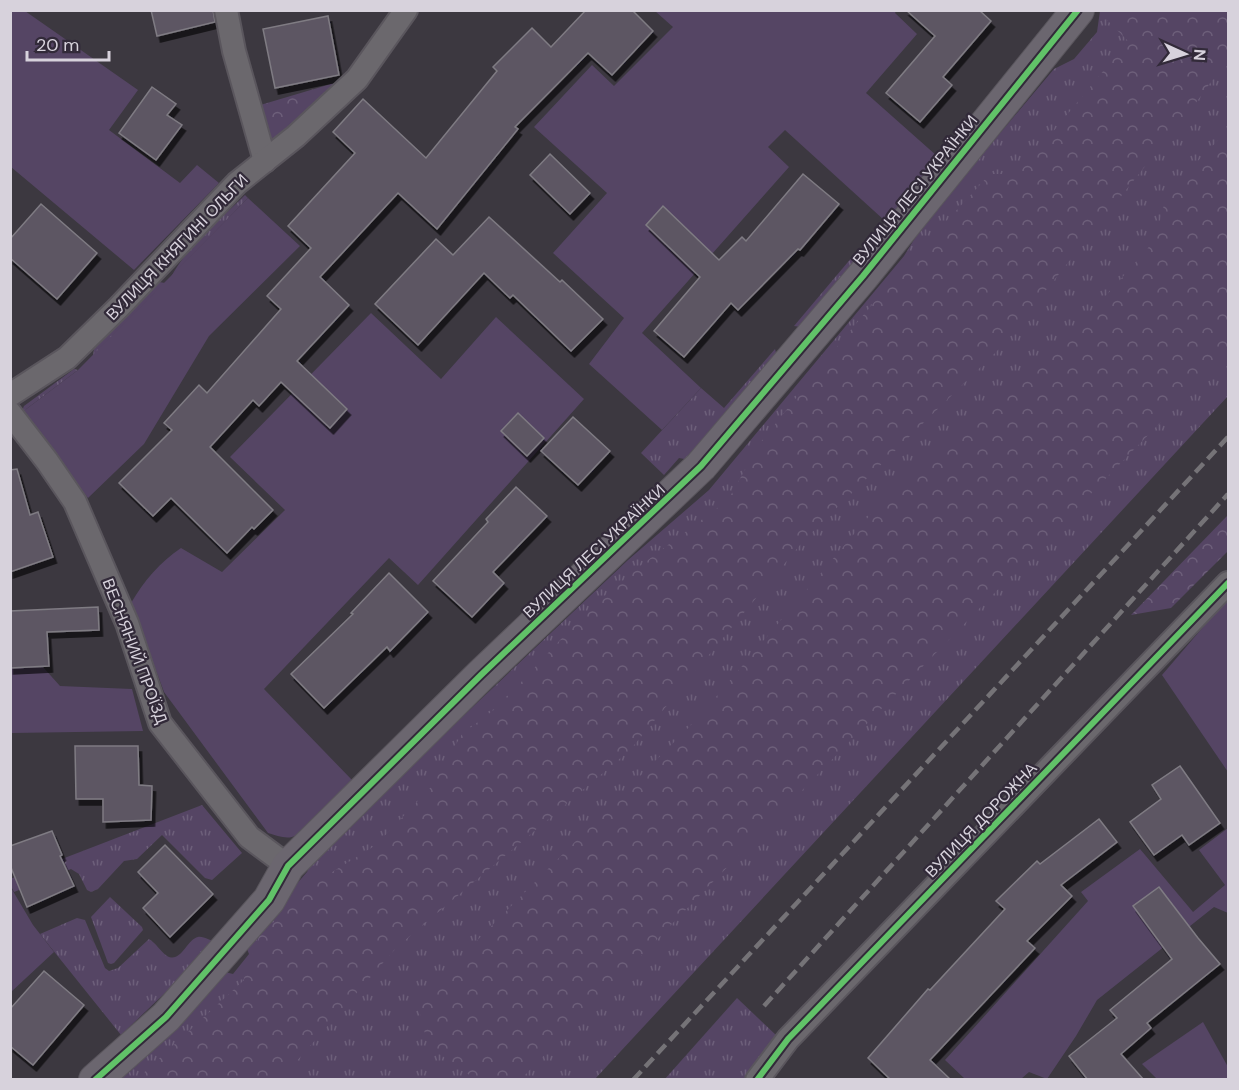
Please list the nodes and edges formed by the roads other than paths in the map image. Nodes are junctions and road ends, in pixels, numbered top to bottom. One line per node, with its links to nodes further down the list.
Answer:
1 (226, 10): 4 (street)
2 (406, 10): 4 (street, ВУЛИЦЯ КНЯГИНІ ОЛЬГИ)
3 (1078, 10): 8 (street, ВУЛИЦЯ ЛЕСІ УКРАЇНКИ)
4 (265, 161): 5 (street, ВУЛИЦЯ КНЯГИНІ ОЛЬГИ)
5 (10, 395)
6 (10, 413): 8 (street, ВЕСНЯНИЙ ПРОЇЗД)
7 (1228, 583): 10 (street, ВУЛИЦЯ ДОРОЖНА)
8 (288, 866): 9 (street, ВУЛИЦЯ ЛЕСІ УКРАЇНКИ)
9 (95, 1080)
10 (757, 1080)

